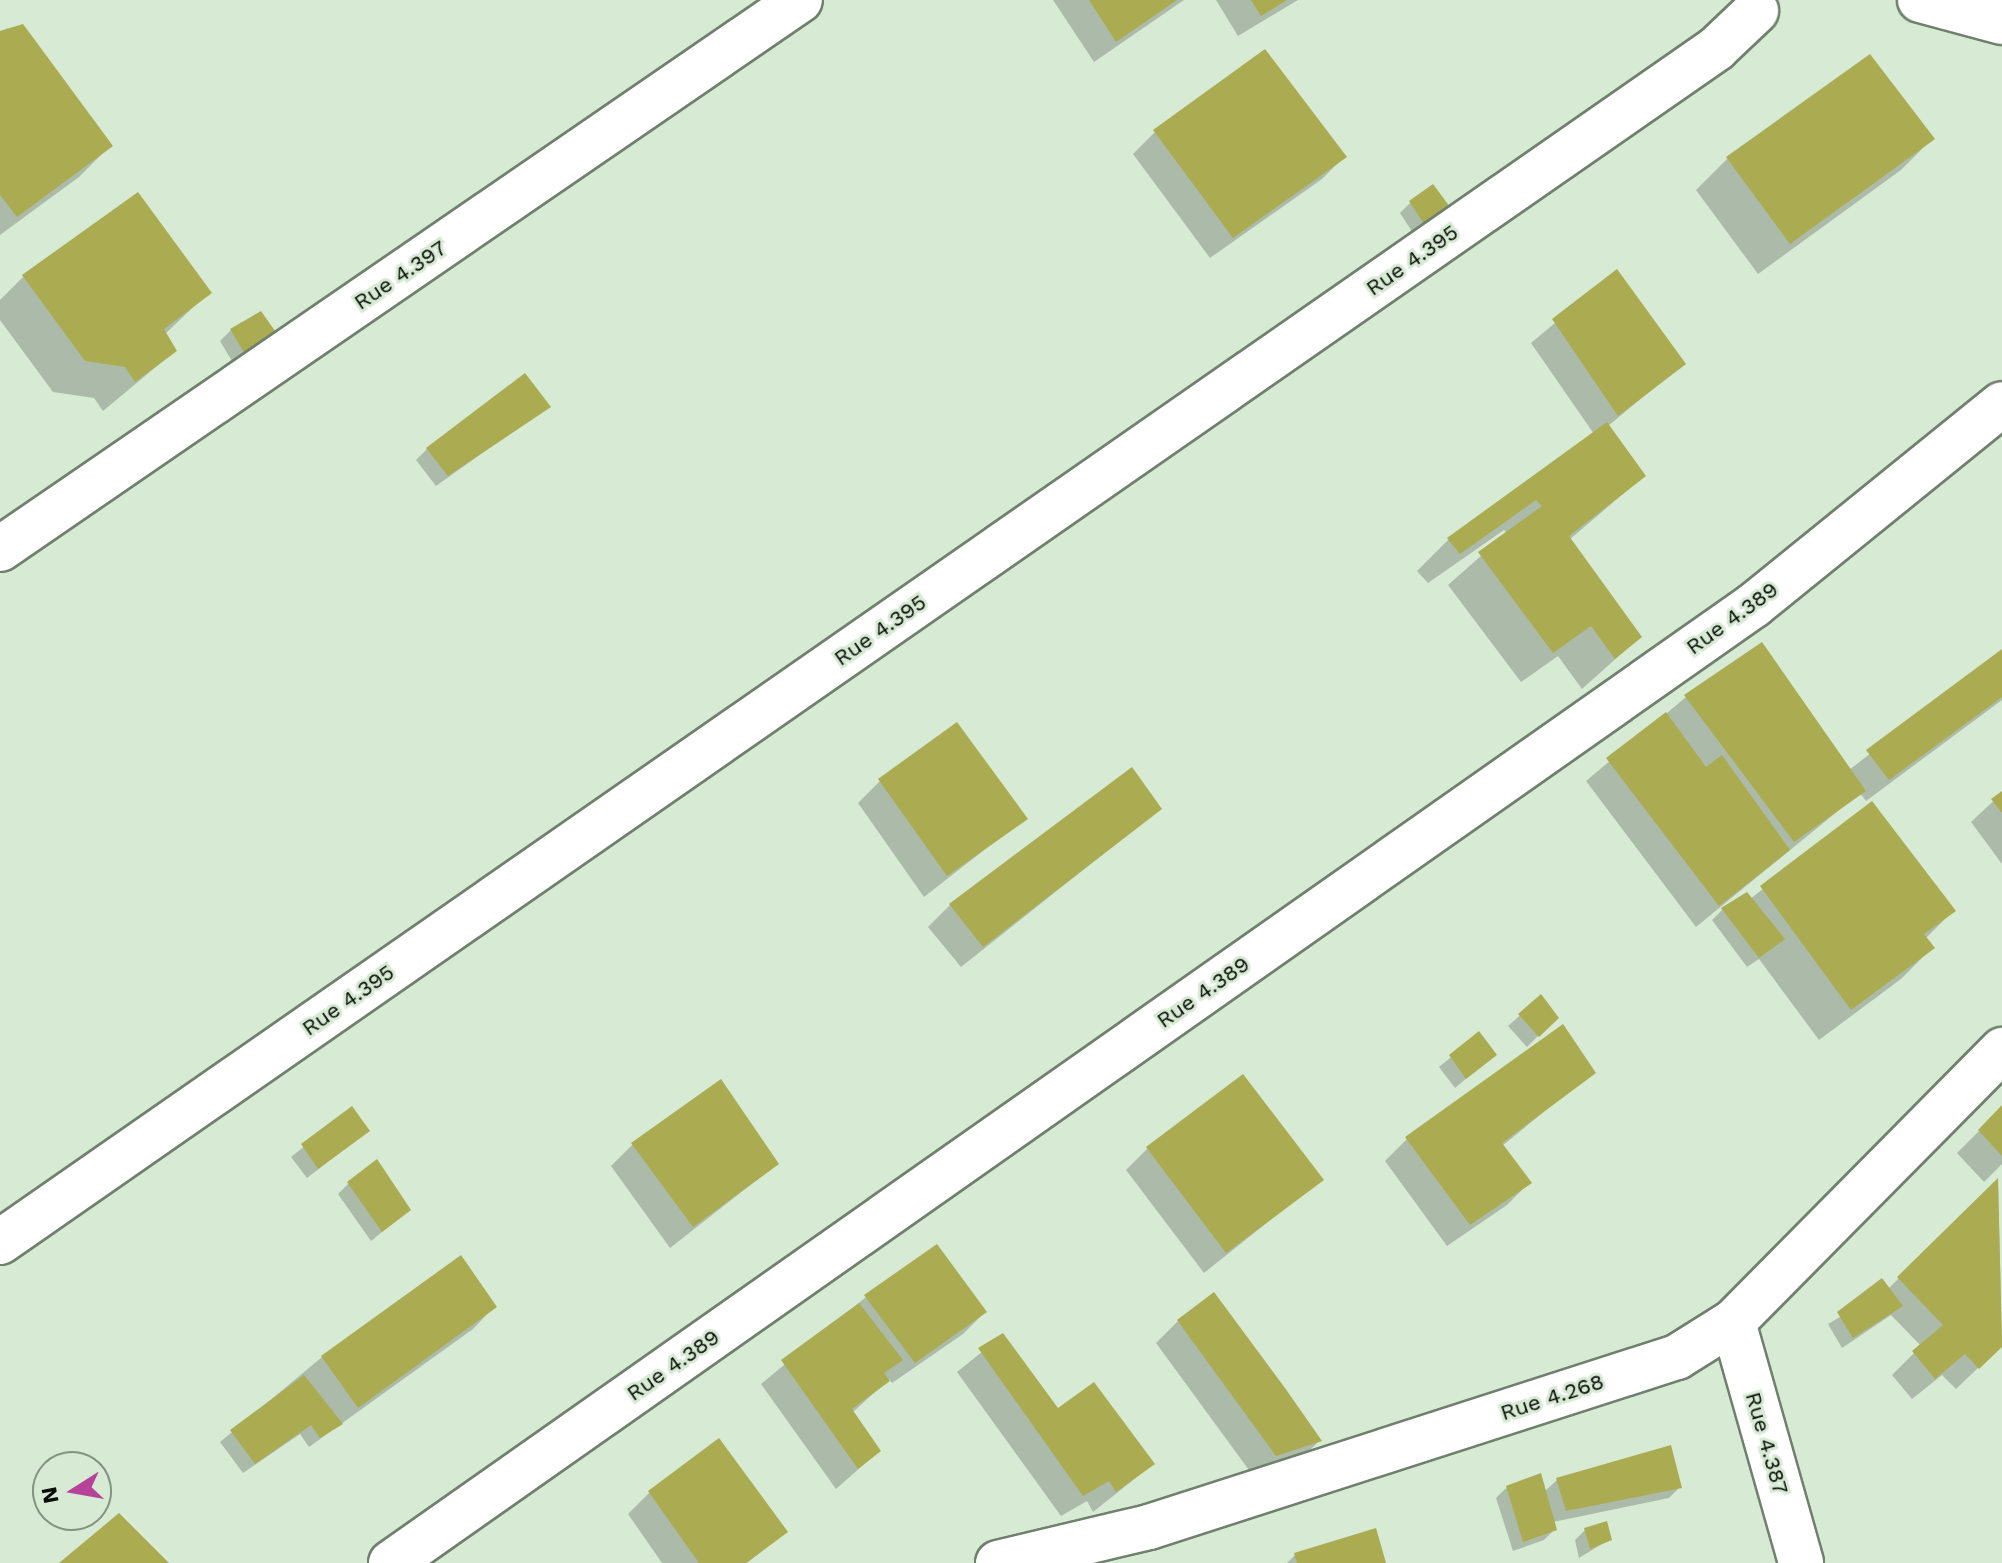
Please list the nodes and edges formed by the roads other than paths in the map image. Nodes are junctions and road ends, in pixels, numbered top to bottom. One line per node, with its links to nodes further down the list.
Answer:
1 (800, 0): 6 (street, Rue 4.397)
2 (1920, 0): 4 (street)
3 (1749, 4): 8 (street, Rue 4.395)
4 (2002, 22)
5 (2002, 404): 11 (street, Rue 4.389)
6 (0, 549)
7 (2002, 1050): 9 (street, Rue 4.268)
8 (0, 1242)
9 (1733, 1322): 10 (street, Rue 4.268); 13 (street, Rue 4.387)
10 (1154, 1545): 12 (street, Rue 4.268)
11 (391, 1563)
12 (998, 1563)
13 (1801, 1563)

